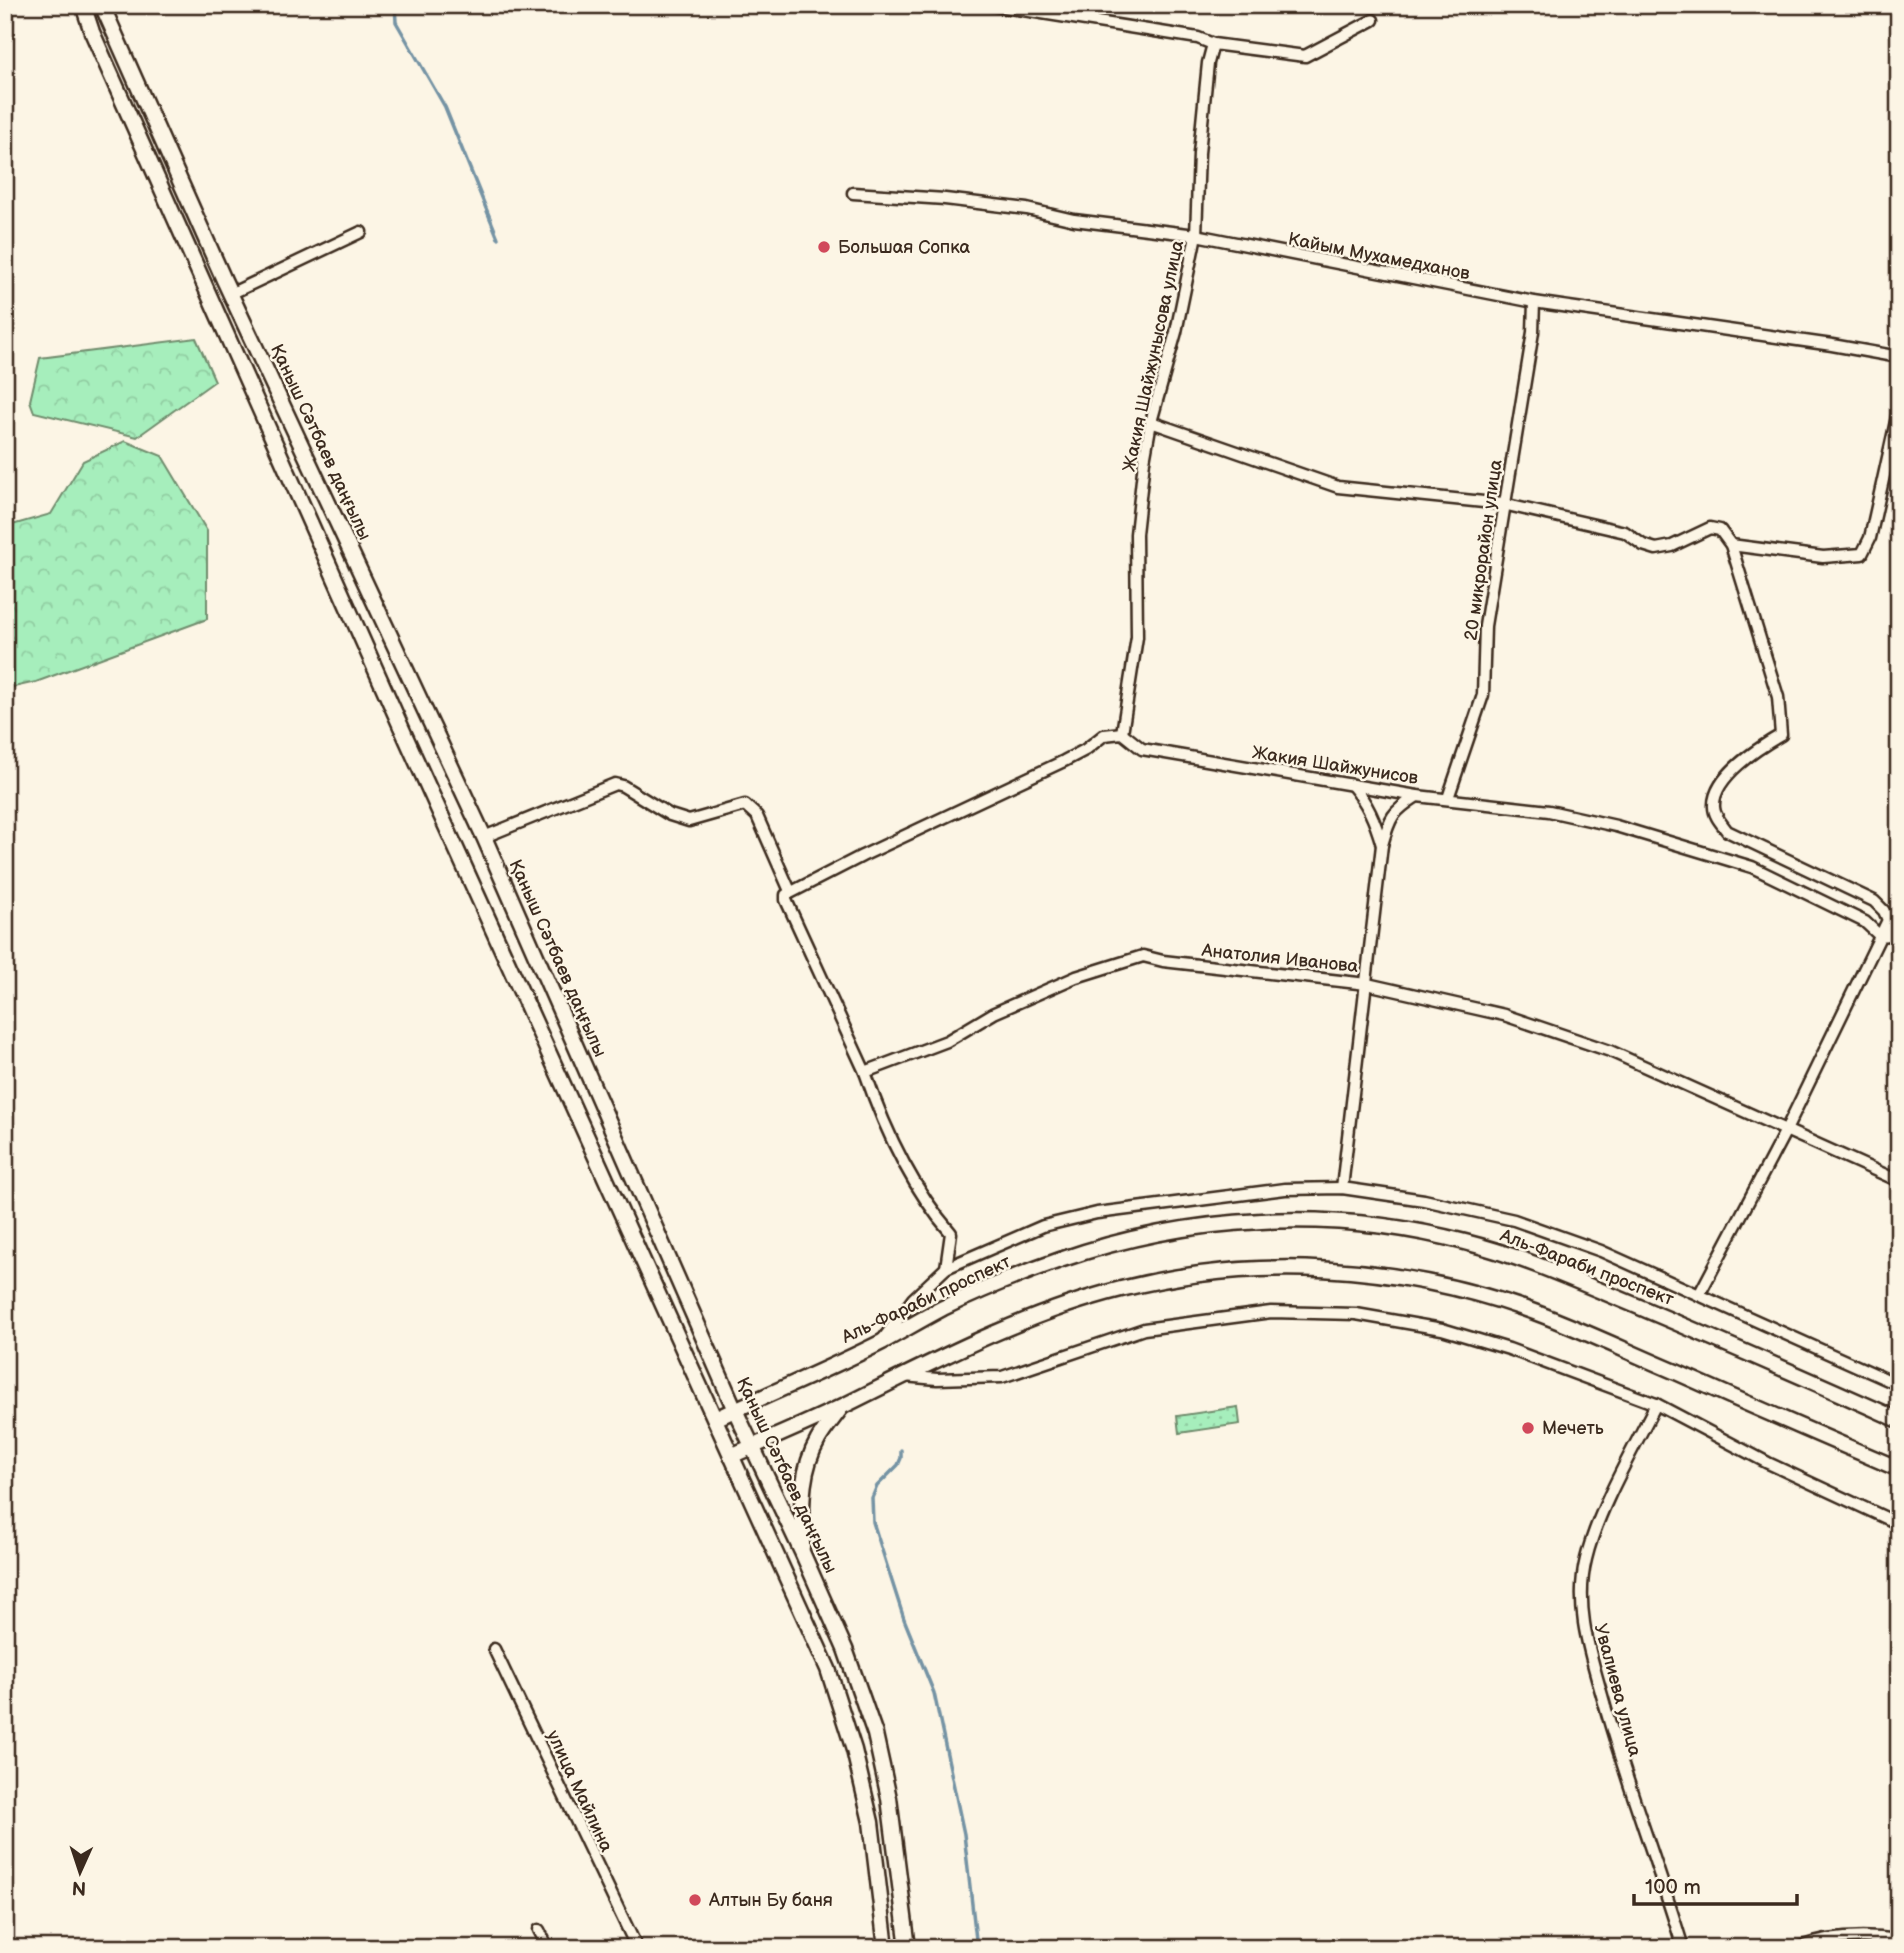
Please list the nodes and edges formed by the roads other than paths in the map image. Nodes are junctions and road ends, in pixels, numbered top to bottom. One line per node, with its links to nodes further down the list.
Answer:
1 (83, 5): 38 (main road)
2 (102, 5): 9 (main road, Қаныш Сәтбаев даңғылы)
3 (991, 5): 5 (street)
4 (1373, 20): 5 (street)
5 (1213, 44): 8 (street, Жакия Шайжунысова улица)
6 (853, 193): 8 (street, Кайым Мухамедханов)
7 (361, 232): 9 (street)
8 (1196, 235): 10 (street, Кайым Мухамедханов); 13 (street, Жакия Шайжунысова улица)
9 (230, 294): 20 (main road, Қаныш Сәтбаев даңғылы)
10 (1534, 302): 11 (street, Кайым Мухамедханов); 14 (street, 20 микрорайон улица)
11 (1899, 357)
12 (1899, 408): 15 (street)
13 (1151, 422): 14 (street); 16 (street, Жакия Шайжунысова улица)
14 (1503, 504): 15 (street); 19 (street, 20 микрорайон улица)
15 (1731, 545): 24 (street)
16 (1122, 733): 17 (street, Жакия Шайжунисов); 22 (street)
17 (1352, 785): 18 (street, Жакия Шайжунисов); 21 (street)
18 (1417, 796): 19 (street, Жакия Шайжунисов); 21 (street)
19 (1448, 798): 24 (street, Жакия Шайжунисов)
20 (484, 837): 22 (street); 37 (main road, Қаныш Сәтбаев даңғылы)
21 (1382, 845): 25 (street)
22 (788, 893): 26 (street)
23 (1899, 934): 24 (street)
24 (1880, 936): 27 (street)
25 (1367, 984): 26 (street, Анатолия Иванова); 27 (street, Анатолия Иванова); 29 (street)
26 (865, 1072): 30 (street)
27 (1786, 1130): 28 (street, Анатолия Иванова); 31 (street)
28 (1899, 1181)
29 (1342, 1188): 30 (street); 31 (street)
30 (946, 1268): 32 (street)
31 (1699, 1296): 34 (street)
32 (881, 1343): 37 (main road, Аль-Фараби проспект); 39 (main road, Аль-Фараби проспект)
33 (904, 1376): 35 (street); 36 (main road); 42 (main road)
34 (1899, 1385)
35 (1656, 1404): 43 (street); 52 (street, Увалиева улица)
36 (842, 1407): 40 (main road); 44 (main road)
37 (735, 1410): 38 (main road, Аль-Фараби проспект); 40 (main road, Қаныш Сәтбаев даңғылы)
38 (715, 1419): 41 (main road)
39 (1899, 1420)
40 (753, 1446): 41 (main road); 44 (main road, Қаныш Сәтбаев даңғылы)
41 (731, 1455): 50 (main road)
42 (1899, 1469)
43 (1899, 1524)
44 (802, 1552): 51 (main road, Қаныш Сәтбаев даңғылы)
45 (494, 1649): 49 (street, улица Майлина)
46 (539, 1930): 48 (street)
47 (1899, 1940): 53 (street)
48 (548, 1948)
49 (636, 1948)
50 (887, 1948)
51 (908, 1948)
52 (1682, 1948)
53 (1796, 1948)

